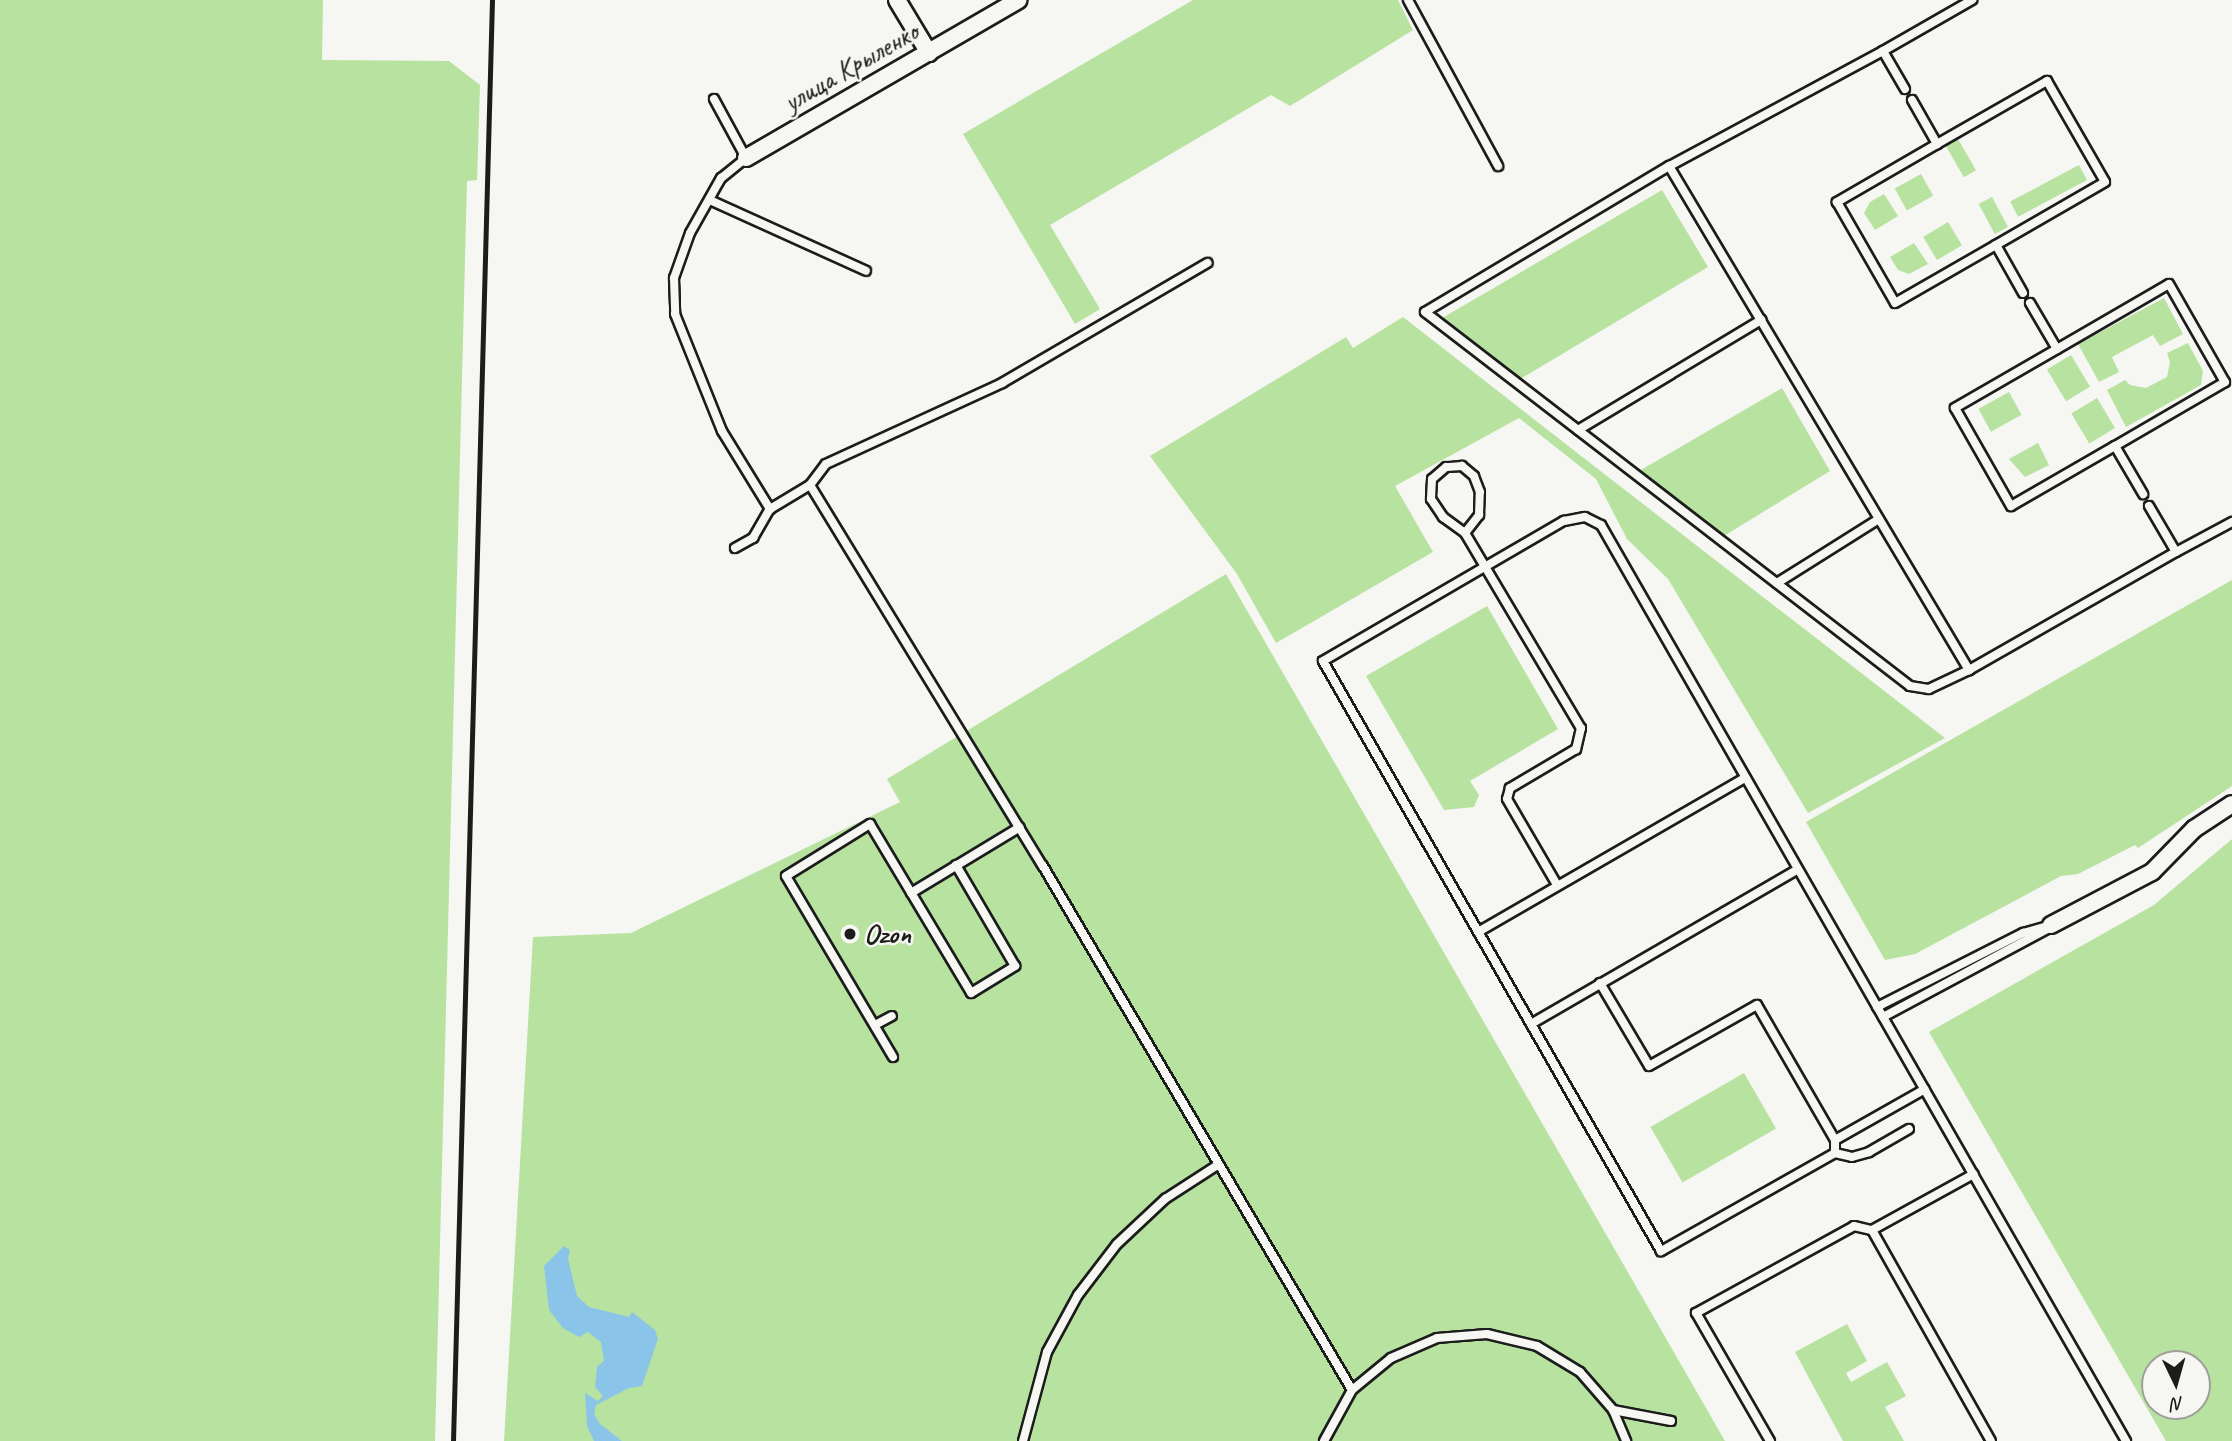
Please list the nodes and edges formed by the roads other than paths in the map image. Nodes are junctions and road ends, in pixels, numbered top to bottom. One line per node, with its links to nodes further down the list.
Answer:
1 (897, 0): 6 (street)
2 (1019, 0): 6 (street, улица Крыленко)
3 (1408, 0): 12 (lane)
4 (1972, 0): 5 (lane)
5 (1883, 51): 7 (lane); 13 (lane)
6 (929, 53): 11 (street, улица Крыленко)
7 (1905, 89)
8 (714, 99): 11 (lane)
9 (1912, 100): 10 (lane)
10 (1937, 144): 15 (lane); 15 (lane)
11 (746, 158): 14 (lane)
12 (1497, 166)
13 (1670, 166): 20 (lane); 22 (lane)
14 (712, 201): 17 (lane); 27 (lane)
15 (1996, 245): 18 (lane)
16 (1207, 263): 24 (lane)
17 (866, 271)
18 (2023, 293)
19 (2030, 303): 21 (lane)
20 (1761, 320): 22 (lane); 28 (lane)
21 (2057, 349): 23 (lane); 23 (lane)
22 (1578, 430): 34 (lane)
23 (2115, 446): 25 (lane)
24 (810, 485): 27 (lane); 38 (lane)
25 (2143, 494)
26 (2149, 506): 32 (lane)
27 (770, 509): 31 (lane)
28 (1879, 519): 34 (lane); 35 (lane)
29 (2232, 522): 32 (lane)
30 (1465, 533): 30 (lane); 33 (lane)
31 (735, 548)
32 (2176, 552): 35 (lane)
33 (1487, 567): 36 (lane); 41 (lane); 44 (lane)
34 (1777, 583): 35 (lane)
35 (1969, 670)
36 (1745, 778): 40 (lane); 41 (lane)
37 (2232, 804): 43 (street)
38 (1020, 827): 39 (lane); 56 (lane)
39 (957, 865): 42 (lane); 42 (lane)
40 (1797, 870): 45 (lane); 46 (lane)
41 (1557, 885): 44 (lane)
42 (911, 893): 50 (lane)
43 (2052, 925): 46 (lane); 48 (lane)
44 (1478, 932): 49 (lane)
45 (1600, 983): 49 (lane); 54 (lane)
46 (1877, 1007): 48 (lane)
47 (892, 1016): 50 (lane)
48 (1883, 1017): 52 (lane)
49 (1531, 1024): 55 (lane)
50 (875, 1025): 51 (lane)
51 (893, 1057)
52 (1925, 1089): 54 (lane); 57 (lane)
53 (1909, 1129): 55 (lane)
54 (1835, 1140): 55 (lane)
55 (1835, 1153)
56 (1219, 1164): 59 (lane); 62 (lane)
57 (1974, 1174): 58 (lane); 67 (lane)
58 (1872, 1230): 65 (lane); 66 (lane)
59 (1352, 1390): 60 (lane); 63 (lane)
60 (1613, 1410): 61 (lane); 64 (lane)
61 (1671, 1421)
62 (1023, 1441)
63 (1324, 1441)
64 (1626, 1441)
65 (1770, 1441)
66 (1991, 1441)
67 (2126, 1441)

